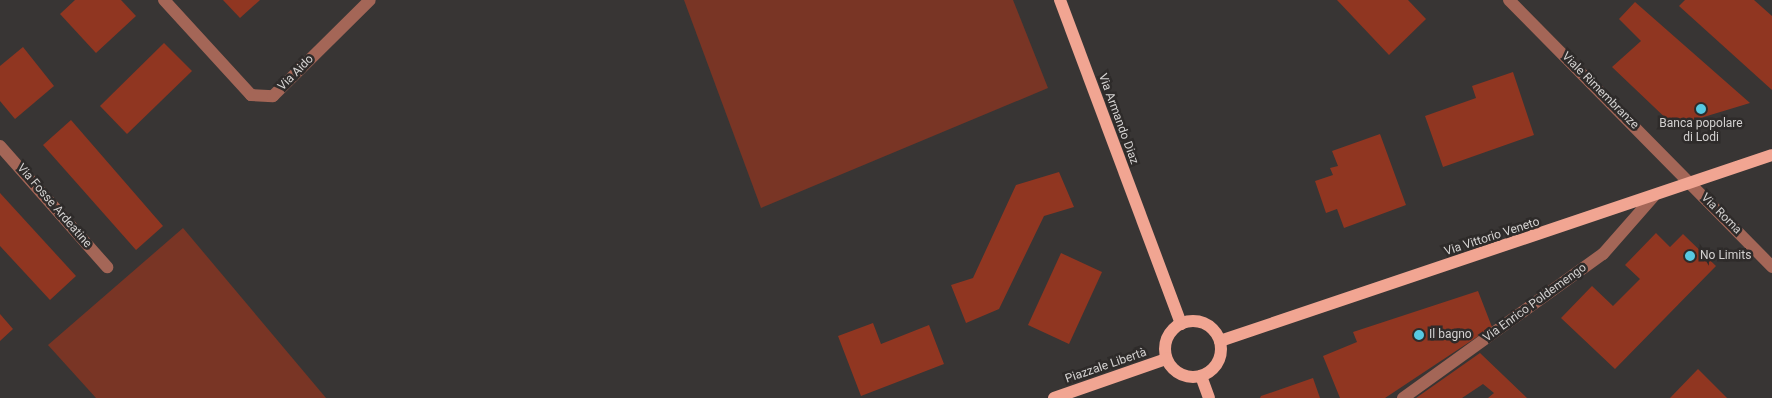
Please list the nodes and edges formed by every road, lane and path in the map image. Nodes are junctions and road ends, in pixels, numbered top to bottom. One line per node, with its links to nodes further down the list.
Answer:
1 (164, 0): 2 (street, Via Aido)
2 (370, 0)
3 (1060, 0): 11 (main road, Via Armando Diaz)
4 (1509, 0): 7 (street, Viale Rimembranze)
5 (0, 146): 9 (street, Via Fosse Ardeatine)
6 (1772, 155): 7 (main road, Via Vittorio Veneto)
7 (1690, 184): 8 (main road, Via Vittorio Veneto); 10 (street, Via Roma)
8 (1654, 196): 12 (main road, Via Vittorio Veneto); 17 (street, Via Enrico Poldemengo)
9 (107, 267)
10 (1772, 267)
11 (1181, 324): 12 (main road); 13 (main road)
12 (1220, 341): 14 (main road)
13 (1166, 359): 14 (main road); 15 (main road, Piazzale Libertà)
14 (1201, 376): 16 (main road)
15 (1054, 398)
16 (1209, 398)
17 (1403, 398)

